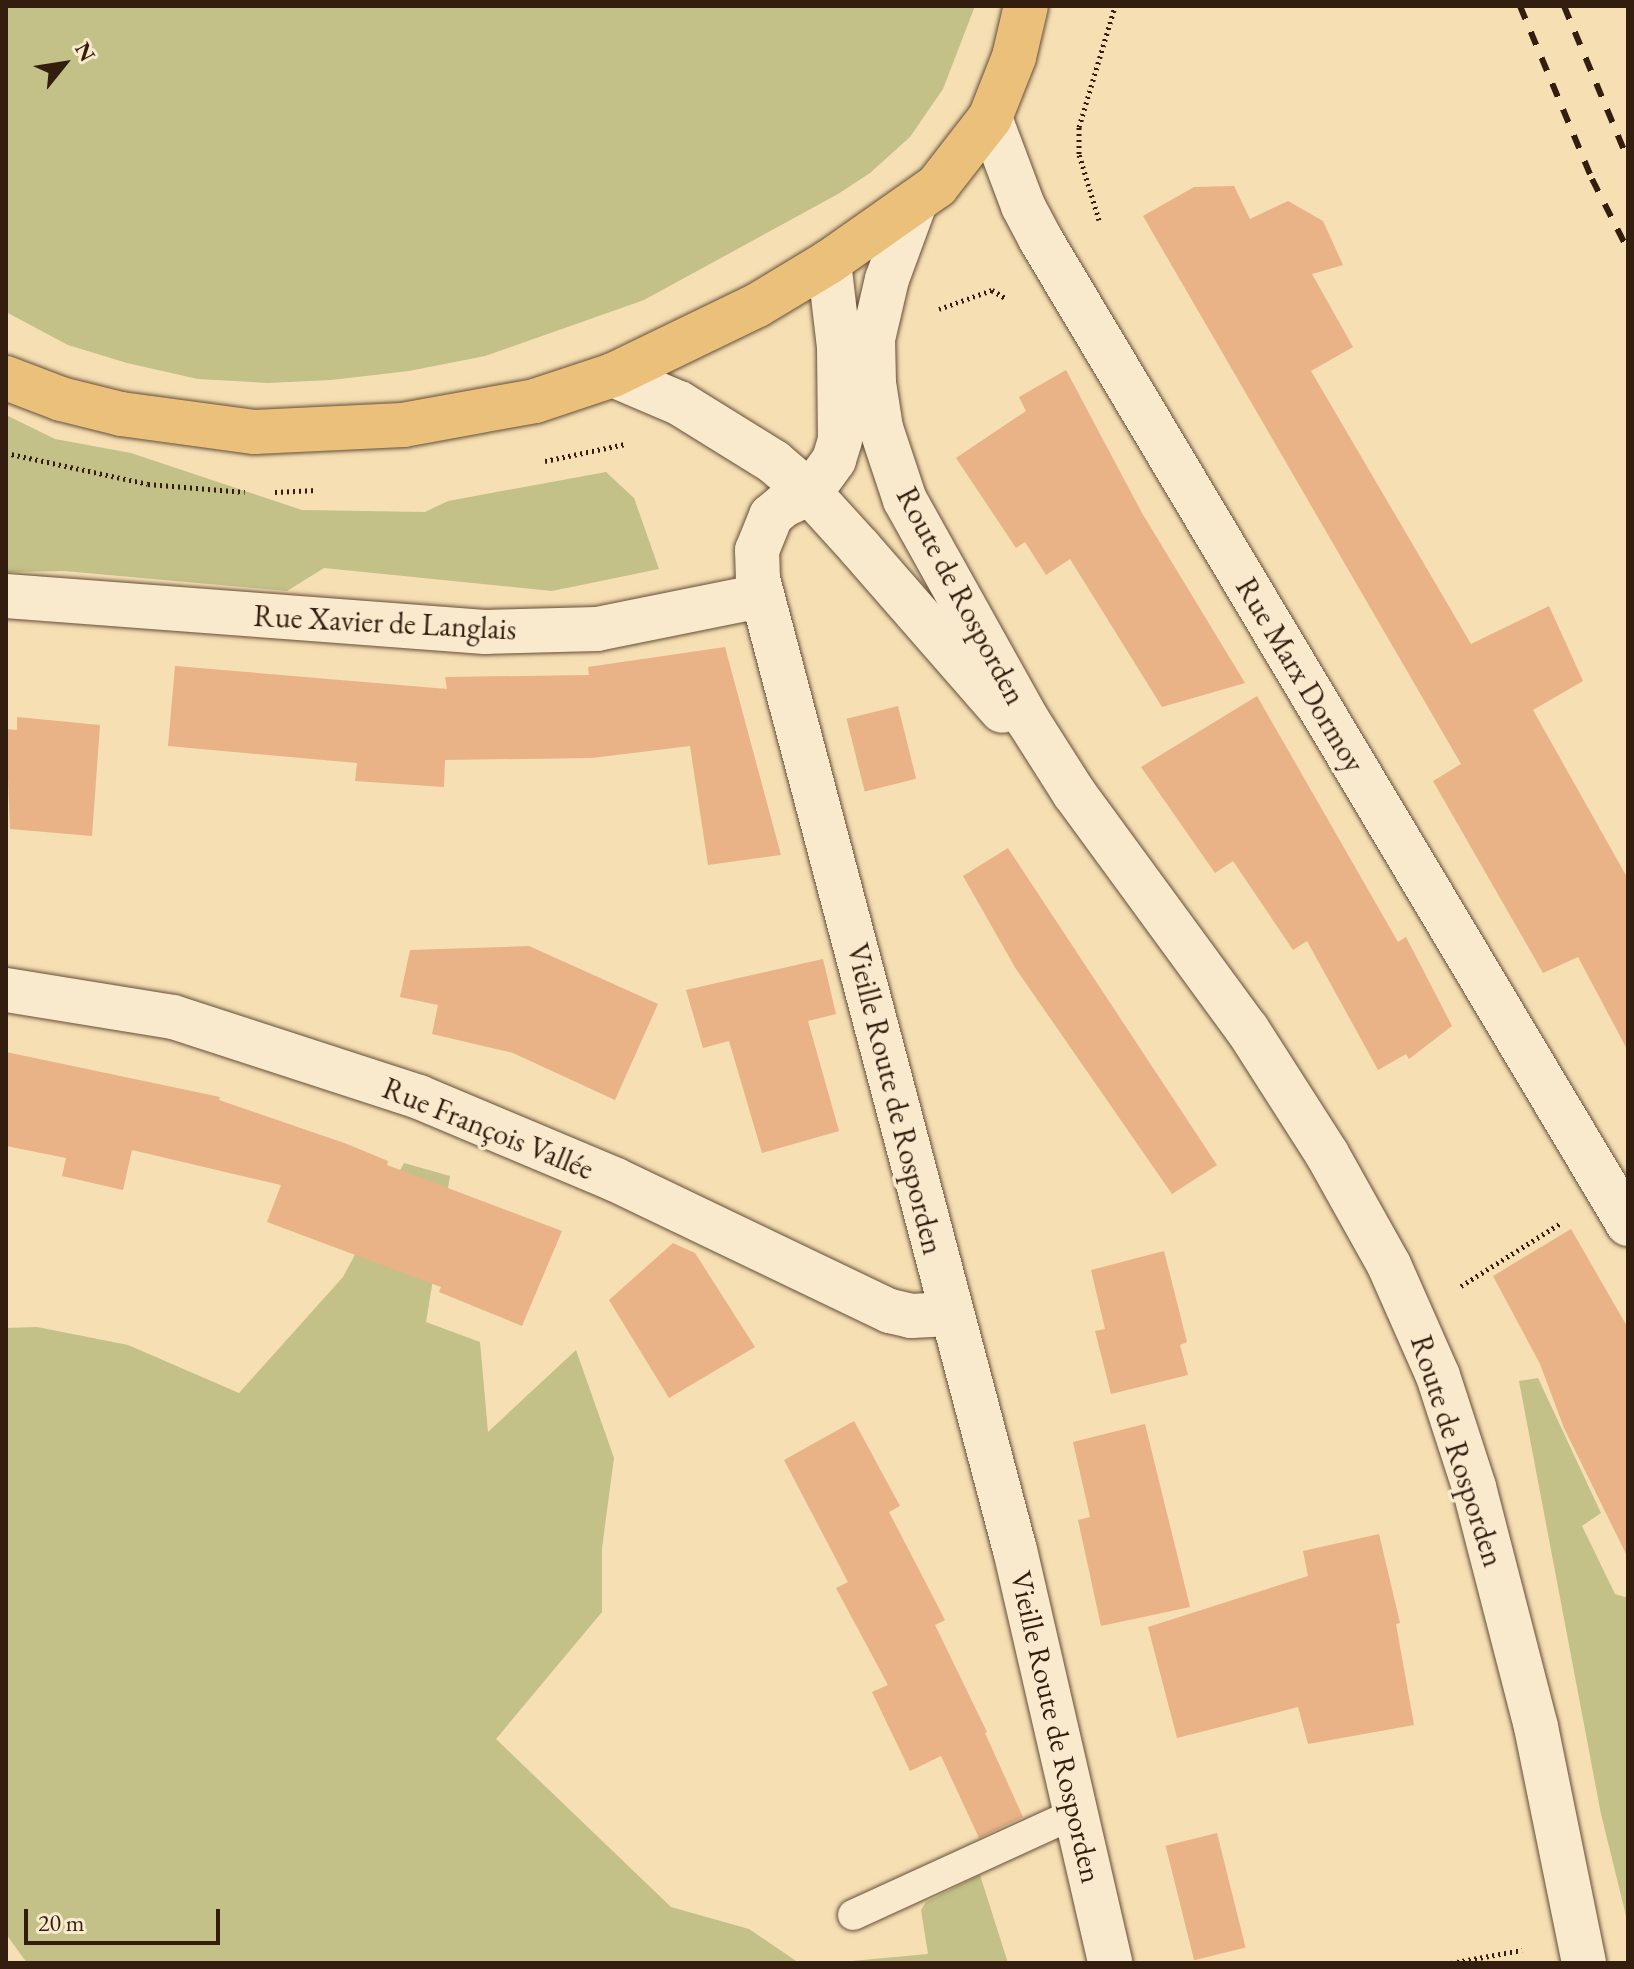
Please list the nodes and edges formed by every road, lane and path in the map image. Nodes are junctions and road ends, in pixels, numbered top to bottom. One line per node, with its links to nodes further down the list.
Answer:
1 (1026, 6): 3 (main road)
2 (1115, 6): 5 (path)
3 (990, 118): 4 (main road); 14 (street, Rue Marx Dormoy)
4 (915, 203): 6 (main road); 12 (street, Route de Rosporden)
5 (1098, 214)
6 (829, 262): 7 (main road); 9 (street, Vieille Route de Rosporden)
7 (613, 375): 8 (main road); 9 (street, Route de Rosporden)
8 (6, 378)
9 (810, 493): 11 (street, Vieille Route de Rosporden); 12 (street, Route de Rosporden)
10 (6, 596): 11 (street, Rue Xavier de Langlais)
11 (761, 596): 15 (street, Vieille Route de Rosporden)
12 (1074, 793): 16 (street, Route de Rosporden)
13 (6, 990): 15 (street, Rue François Vallée)
14 (1618, 1208): 16 (path)
15 (951, 1314): 17 (street, Vieille Route de Rosporden)
16 (1413, 1317): 19 (street, Route de Rosporden)
17 (1076, 1813): 18 (lane); 20 (street, Vieille Route de Rosporden)
18 (853, 1915)
19 (1581, 1952): 21 (path)
20 (1110, 1963)
21 (1451, 1963)

